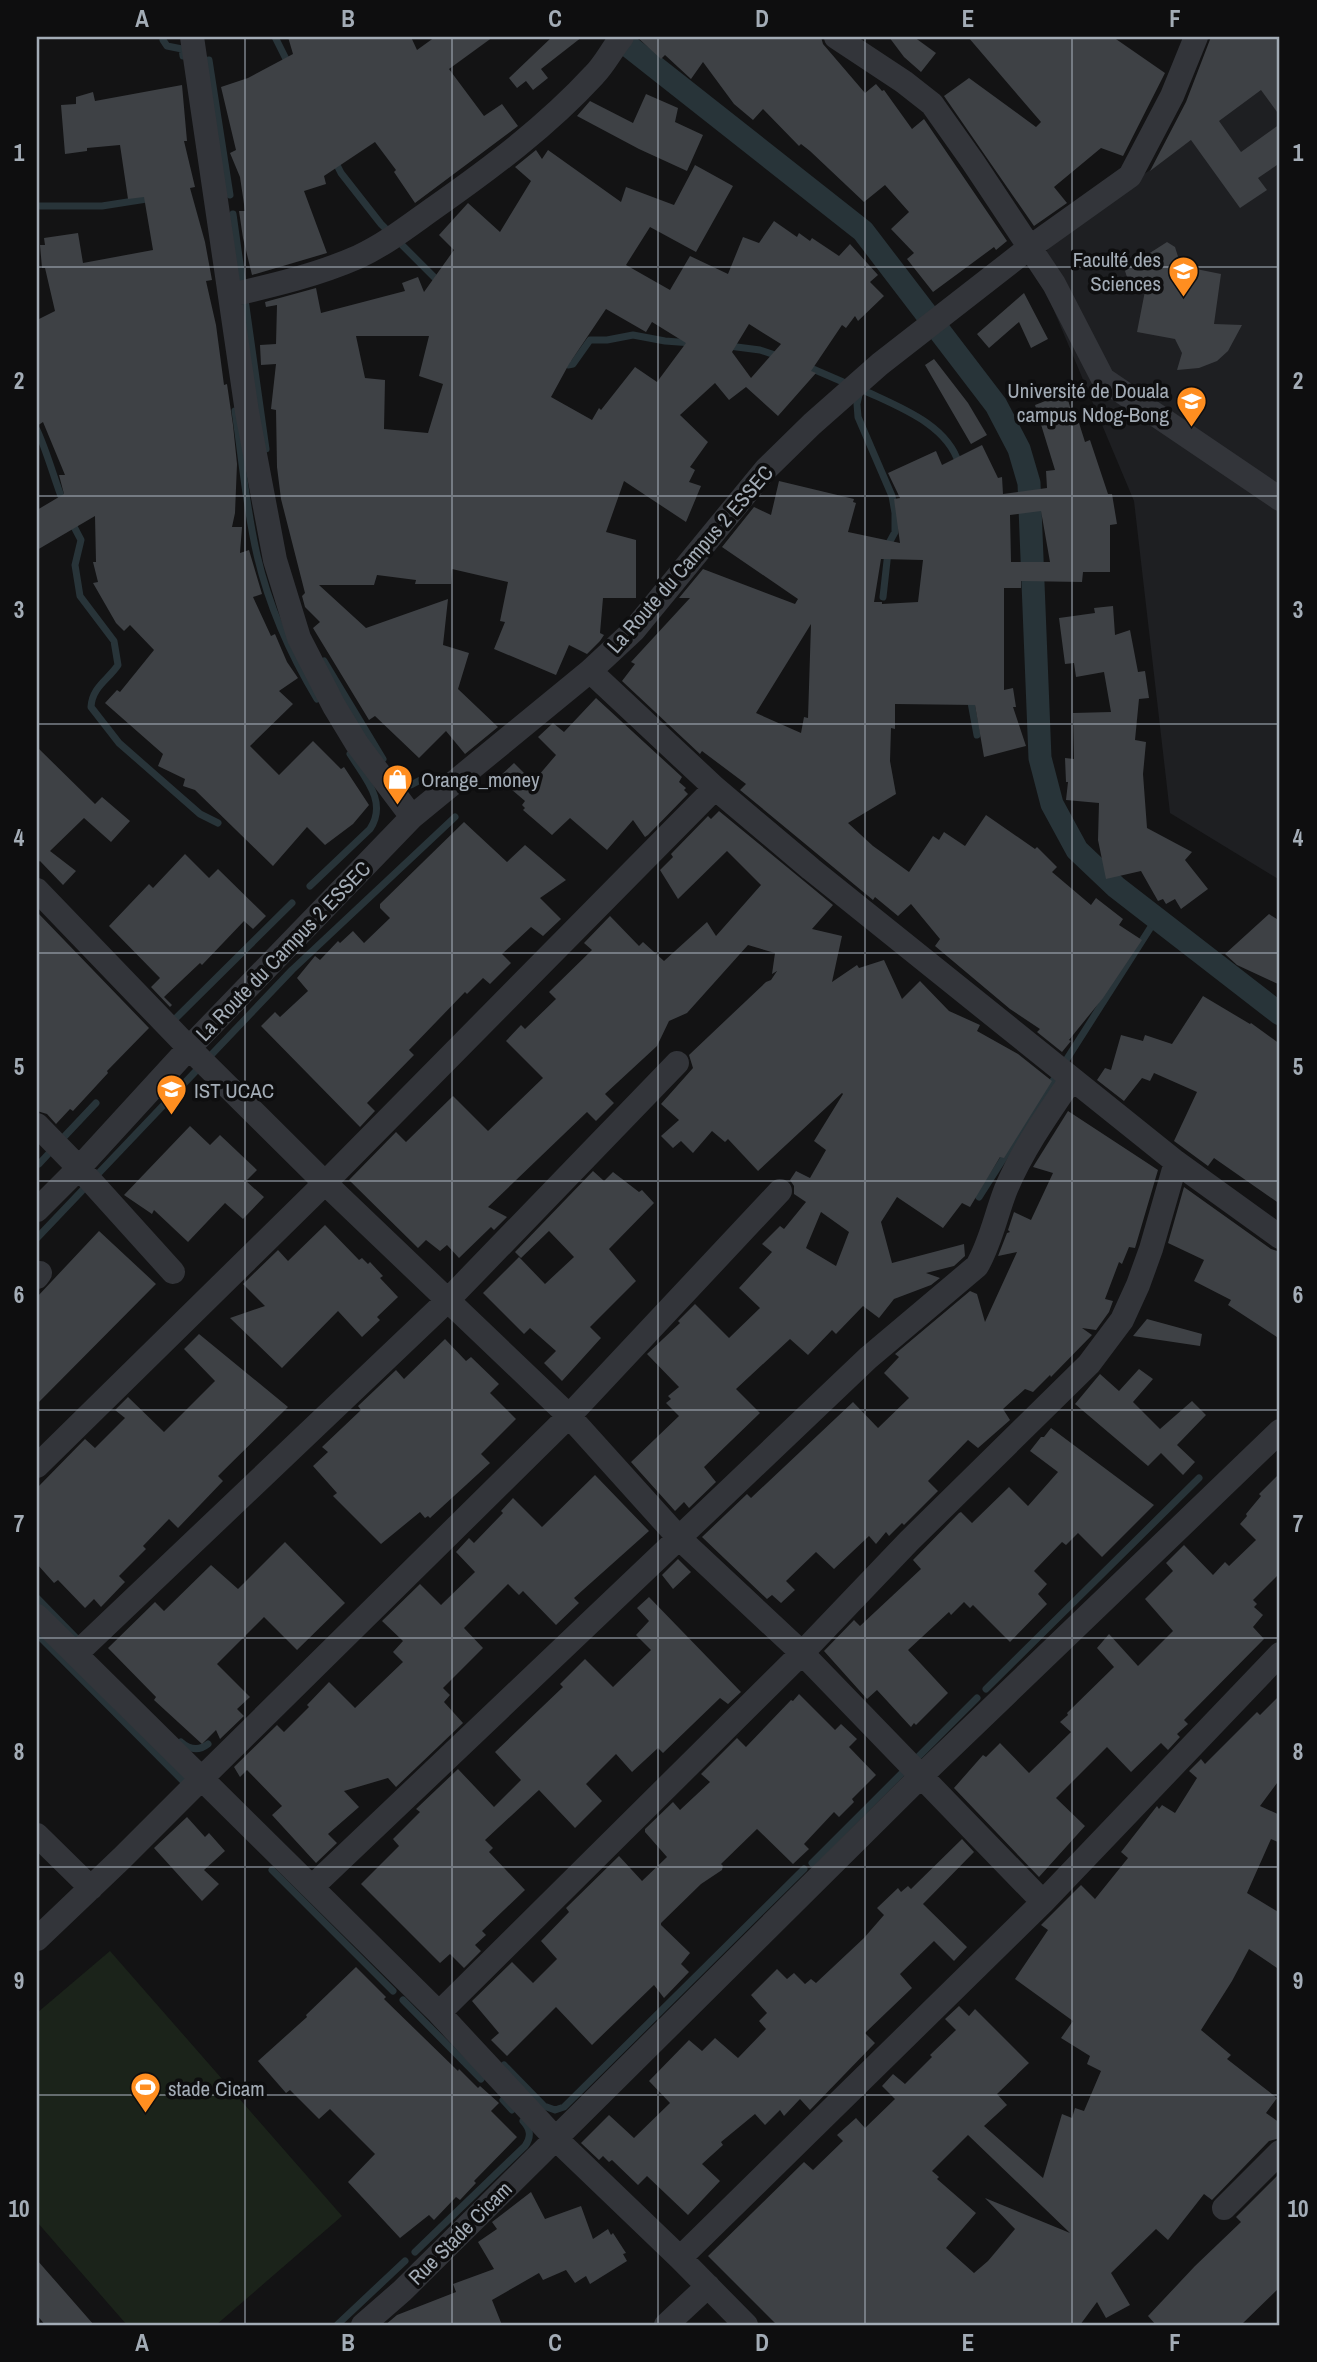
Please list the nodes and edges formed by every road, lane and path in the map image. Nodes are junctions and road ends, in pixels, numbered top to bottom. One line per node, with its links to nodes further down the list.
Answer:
1 (192, 37): 6 (street)
2 (622, 37): 6 (street)
3 (836, 37): 5 (street)
4 (1196, 37): 5 (street, La Route du Campus 2 ESSEC)
5 (1029, 248): 7 (street); 8 (street, La Route du Campus 2 ESSEC)
6 (231, 295): 10 (street)
7 (1280, 499)
8 (590, 671): 9 (street); 10 (street, La Route du Campus 2 ESSEC)
9 (715, 788): 14 (street); 18 (street)
10 (412, 817): 12 (street, La Route du Campus 2 ESSEC)
11 (37, 890): 12 (street)
12 (189, 1048): 17 (street, La Route du Campus 2 ESSEC); 18 (street)
13 (677, 1063): 23 (street)
14 (1071, 1080): 16 (street); 27 (street)
15 (37, 1125): 17 (street)
16 (1175, 1162): 21 (street); 29 (street)
17 (79, 1168): 20 (street, La Route du Campus 2 ESSEC); 22 (street)
18 (325, 1183): 23 (street); 26 (street)
19 (780, 1191): 24 (street)
20 (37, 1210)
21 (1280, 1237)
22 (173, 1272)
23 (448, 1300): 24 (street); 30 (street)
24 (569, 1416): 27 (street); 33 (street)
25 (1280, 1432): 32 (street, Rue Stade Cicam)
26 (37, 1466)
27 (679, 1538): 29 (street); 35 (street)
28 (37, 1616): 30 (street)
29 (802, 1653): 32 (street); 39 (street)
30 (76, 1654): 33 (street)
31 (1280, 1654): 37 (street)
32 (921, 1776): 37 (street); 40 (street, Rue Stade Cicam)
33 (201, 1779): 35 (street); 36 (street)
34 (37, 1835): 36 (street)
35 (312, 1886): 39 (street)
36 (91, 1888): 38 (street)
37 (1042, 1902): 43 (street)
38 (37, 1939)
39 (439, 2013): 40 (street)
40 (555, 2138): 43 (street); 45 (street, Rue Stade Cicam)
41 (1280, 2152): 42 (street)
42 (1224, 2208)
43 (680, 2258): 44 (street)
44 (708, 2286): 46 (street); 47 (street)
45 (363, 2325)
46 (666, 2325)
47 (746, 2325)

